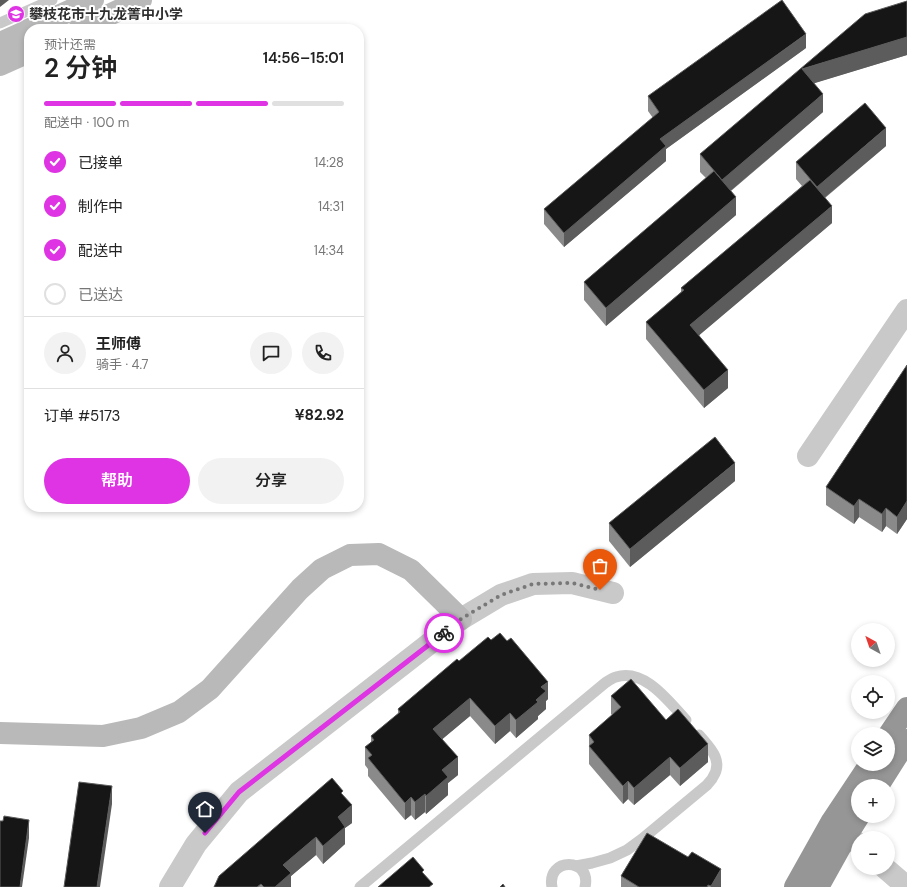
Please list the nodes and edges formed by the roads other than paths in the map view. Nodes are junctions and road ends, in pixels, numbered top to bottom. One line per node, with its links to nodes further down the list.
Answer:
1 (52, 0): 4 (lane)
2 (93, 0): 5 (street)
3 (142, 0): 6 (street)
4 (0, 23)
5 (41, 24)
6 (90, 24)
7 (24, 32): 8 (street)
8 (0, 43)
9 (24, 54): 10 (street)
10 (0, 65)
11 (907, 310): 12 (street)
12 (808, 456)
13 (613, 593): 14 (street)
14 (461, 619): 17 (street); 25 (street)
15 (907, 708): 16 (highway)
16 (894, 727)
17 (0, 733)
18 (907, 740): 20 (highway)
19 (868, 771): 22 (highway)
20 (882, 779)
21 (854, 823): 22 (highway)
22 (846, 833): 29 (highway); 30 (highway)
23 (576, 866): 26 (lane); 27 (lane); 28 (lane)
24 (893, 875): 31 (street)
25 (170, 887)
26 (360, 887)
27 (552, 887)
28 (585, 887)
29 (795, 887)
30 (818, 887)
31 (907, 887)

